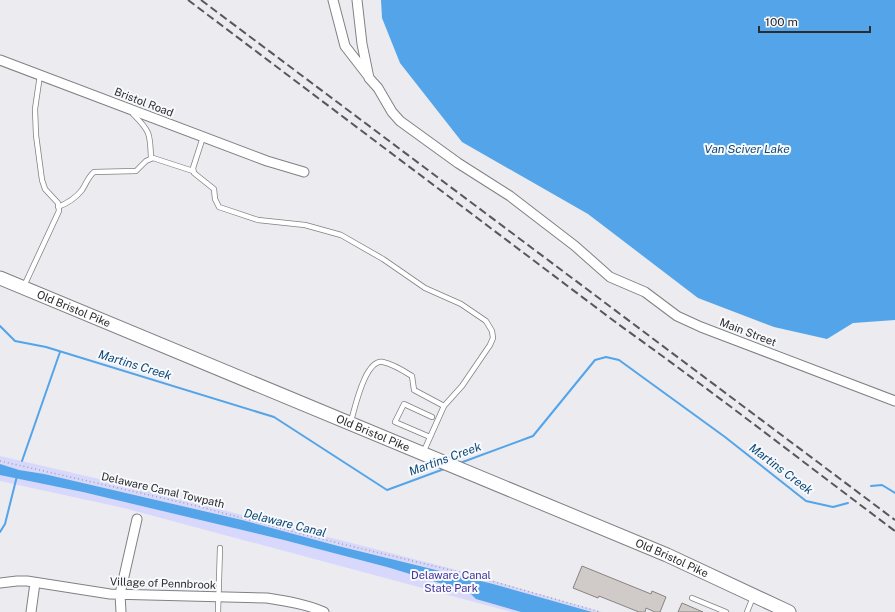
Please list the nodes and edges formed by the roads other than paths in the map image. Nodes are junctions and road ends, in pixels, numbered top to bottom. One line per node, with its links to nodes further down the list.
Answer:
1 (332, 0): 5 (street, Main Street)
2 (357, 0): 5 (street)
3 (0, 60): 4 (street, Bristol Road)
4 (40, 75): 6 (street, Bristol Road); 11 (lane)
5 (370, 78): 14 (street, Main Street)
6 (132, 110): 7 (street, Bristol Road); 8 (lane)
7 (203, 137): 9 (lane); 10 (street, Bristol Road)
8 (151, 159): 9 (lane); 11 (lane)
9 (193, 171): 15 (lane)
10 (304, 172)
11 (58, 207): 13 (lane)
12 (0, 278): 13 (main road, Old Bristol Pike)
13 (24, 288): 17 (main road, Old Bristol Pike)
14 (895, 401)
15 (444, 406): 17 (lane); 18 (lane)
16 (432, 416): 18 (lane)
17 (350, 423): 19 (main road, Old Bristol Pike)
18 (430, 437): 19 (lane)
19 (422, 453): 25 (main road, Old Bristol Pike)
20 (137, 519): 24 (street)
21 (220, 548): 26 (lane)
22 (0, 583): 23 (street, Village of Pennbrook)
23 (35, 583): 24 (street, Village of Pennbrook); 29 (street)
24 (120, 594): 26 (street, Village of Pennbrook); 30 (street)
25 (754, 595): 34 (lane); 35 (main road, Old Bristol Pike)
26 (218, 596): 28 (street, Village of Pennbrook); 31 (lane)
27 (692, 598): 33 (lane)
28 (312, 610): 32 (street, Village of Pennbrook)
29 (31, 612)
30 (121, 612)
31 (218, 612)
32 (324, 612)
33 (726, 612)
34 (747, 612)
35 (789, 612)

